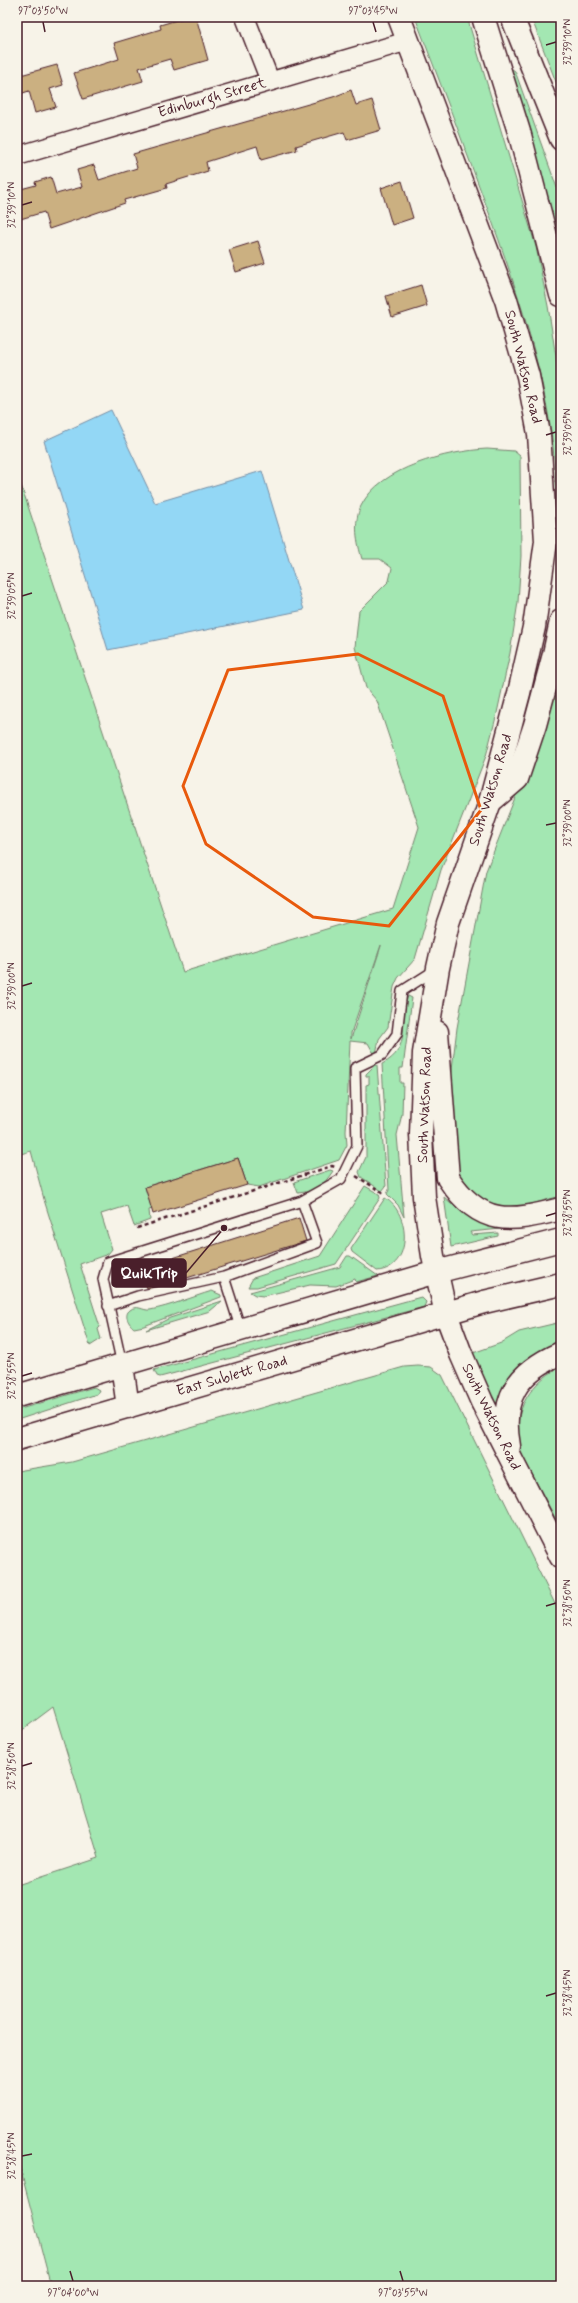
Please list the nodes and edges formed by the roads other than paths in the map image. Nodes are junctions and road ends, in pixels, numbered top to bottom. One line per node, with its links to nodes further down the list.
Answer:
1 (245, 17): 6 (street)
2 (399, 17): 5 (main road, South Watson Road)
3 (483, 17): 9 (main road)
4 (512, 17): 7 (main road)
5 (408, 41): 6 (street, Edinburgh Street); 11 (main road, South Watson Road)
6 (270, 81): 8 (street, Edinburgh Street)
7 (561, 139)
8 (17, 156)
9 (561, 296)
10 (561, 621): 11 (main road)
11 (490, 802): 12 (main road, South Watson Road)
12 (438, 968): 13 (main road, South Watson Road); 14 (lane)
13 (435, 996): 15 (main road); 17 (main road, South Watson Road)
14 (302, 1202): 18 (lane); 20 (lane)
15 (561, 1209)
16 (561, 1240): 17 (main road)
17 (436, 1272): 21 (main road, South Watson Road); 22 (main road)
18 (224, 1277): 20 (lane); 22 (lane)
19 (561, 1284): 21 (main road, East Sublett Road)
20 (108, 1306): 24 (lane)
21 (446, 1314): 26 (main road, East Sublett Road); 28 (main road, South Watson Road)
22 (241, 1330): 24 (main road)
23 (561, 1353): 28 (main road)
24 (122, 1365): 25 (main road); 26 (main road)
25 (17, 1396)
26 (128, 1407): 27 (main road, East Sublett Road)
27 (17, 1439)
28 (512, 1462): 29 (main road, South Watson Road)
29 (561, 1557)

